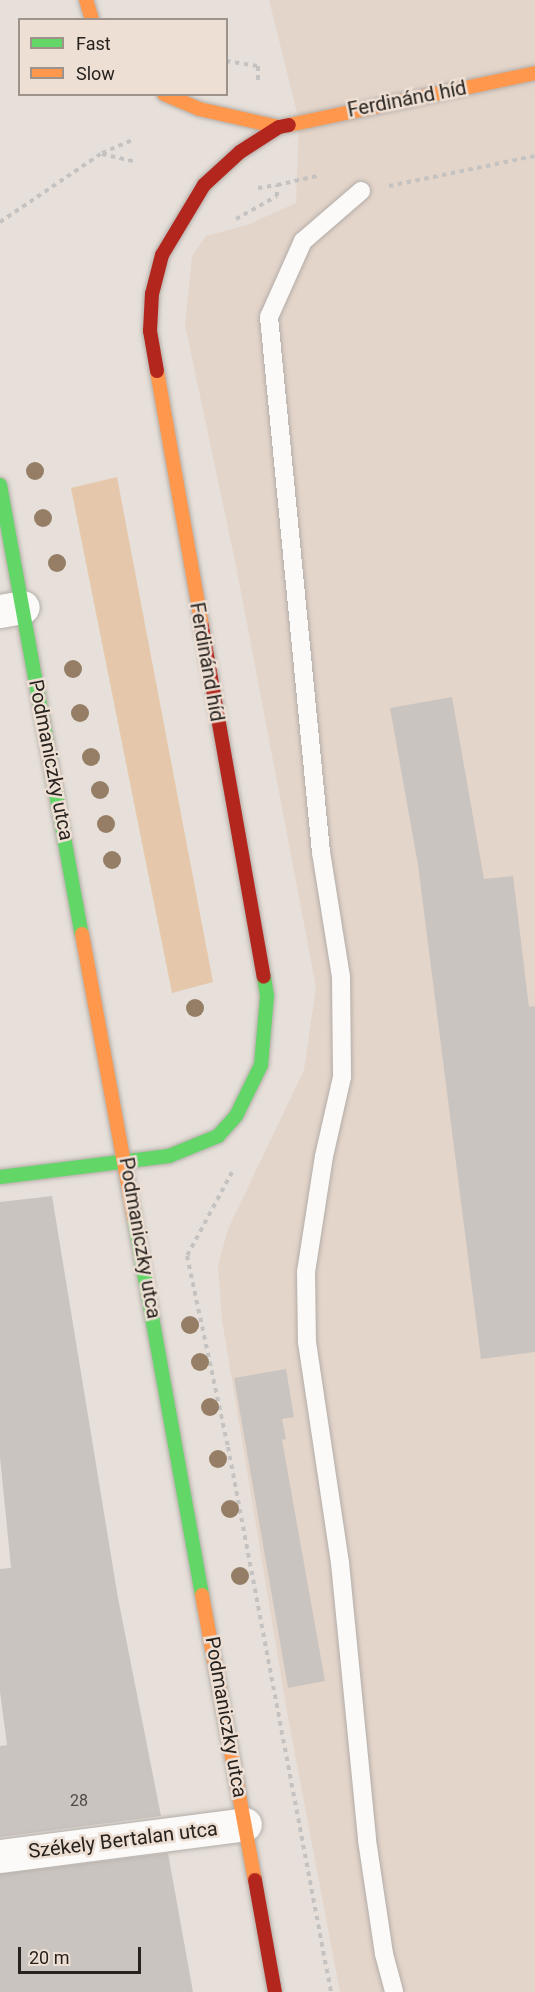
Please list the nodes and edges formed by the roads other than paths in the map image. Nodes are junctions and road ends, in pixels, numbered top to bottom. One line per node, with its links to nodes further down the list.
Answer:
1 (86, 0): 2 (street)
2 (91, 18)
3 (535, 73): 5 (street, Ferdinánd híd)
4 (168, 96): 5 (street, Ferdinánd híd)
5 (279, 127): 9 (street, Ferdinánd híd)
6 (361, 192): 14 (lane)
7 (0, 485): 8 (street, Podmaniczky utca)
8 (11, 609): 9 (street, Podmaniczky utca)
9 (126, 1159): 10 (street, Ferdinánd híd); 11 (street, Podmaniczky utca)
10 (0, 1177)
11 (245, 1824): 12 (street, Székely Bertalan utca); 13 (street, Podmaniczky utca)
12 (0, 1856)
13 (275, 1992)
14 (394, 1992)

